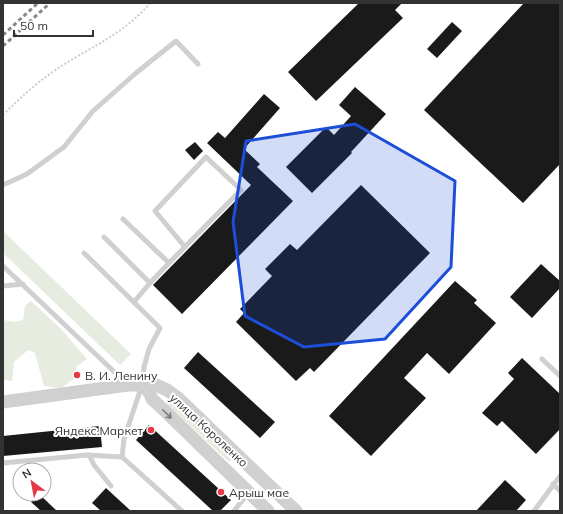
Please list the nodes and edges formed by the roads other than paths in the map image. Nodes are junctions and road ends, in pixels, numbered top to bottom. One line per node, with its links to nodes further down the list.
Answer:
1 (198, 64): 2 (lane)
2 (3, 185)
3 (123, 219): 7 (lane)
4 (104, 236): 9 (lane)
5 (185, 247): 5 (lane); 7 (lane)
6 (84, 253): 12 (lane)
7 (169, 263): 9 (lane)
8 (3, 266): 10 (lane)
9 (150, 283): 12 (lane)
10 (22, 284): 11 (lane); 15 (lane)
11 (3, 286)
12 (134, 302): 16 (lane)
13 (542, 359): 14 (lane)
14 (560, 376)
15 (128, 385): 16 (street); 17 (street)
16 (142, 385): 19 (lane); 21 (street, улица Короленко); 25 (street, улица Короленко, one-way to 25)
17 (3, 402)
18 (89, 455): 19 (lane); 20 (lane); 24 (lane)
19 (122, 457): 27 (lane)
20 (3, 463)
21 (254, 471): 25 (street); 30 (street, улица Короленко)
22 (560, 476): 23 (lane)
23 (553, 484): 26 (lane); 31 (lane)
24 (111, 486)
25 (245, 489): 28 (lane); 29 (street, улица Короленко)
26 (560, 491)
27 (182, 511)
28 (234, 511)
29 (268, 511)
30 (296, 511)
31 (534, 511)

